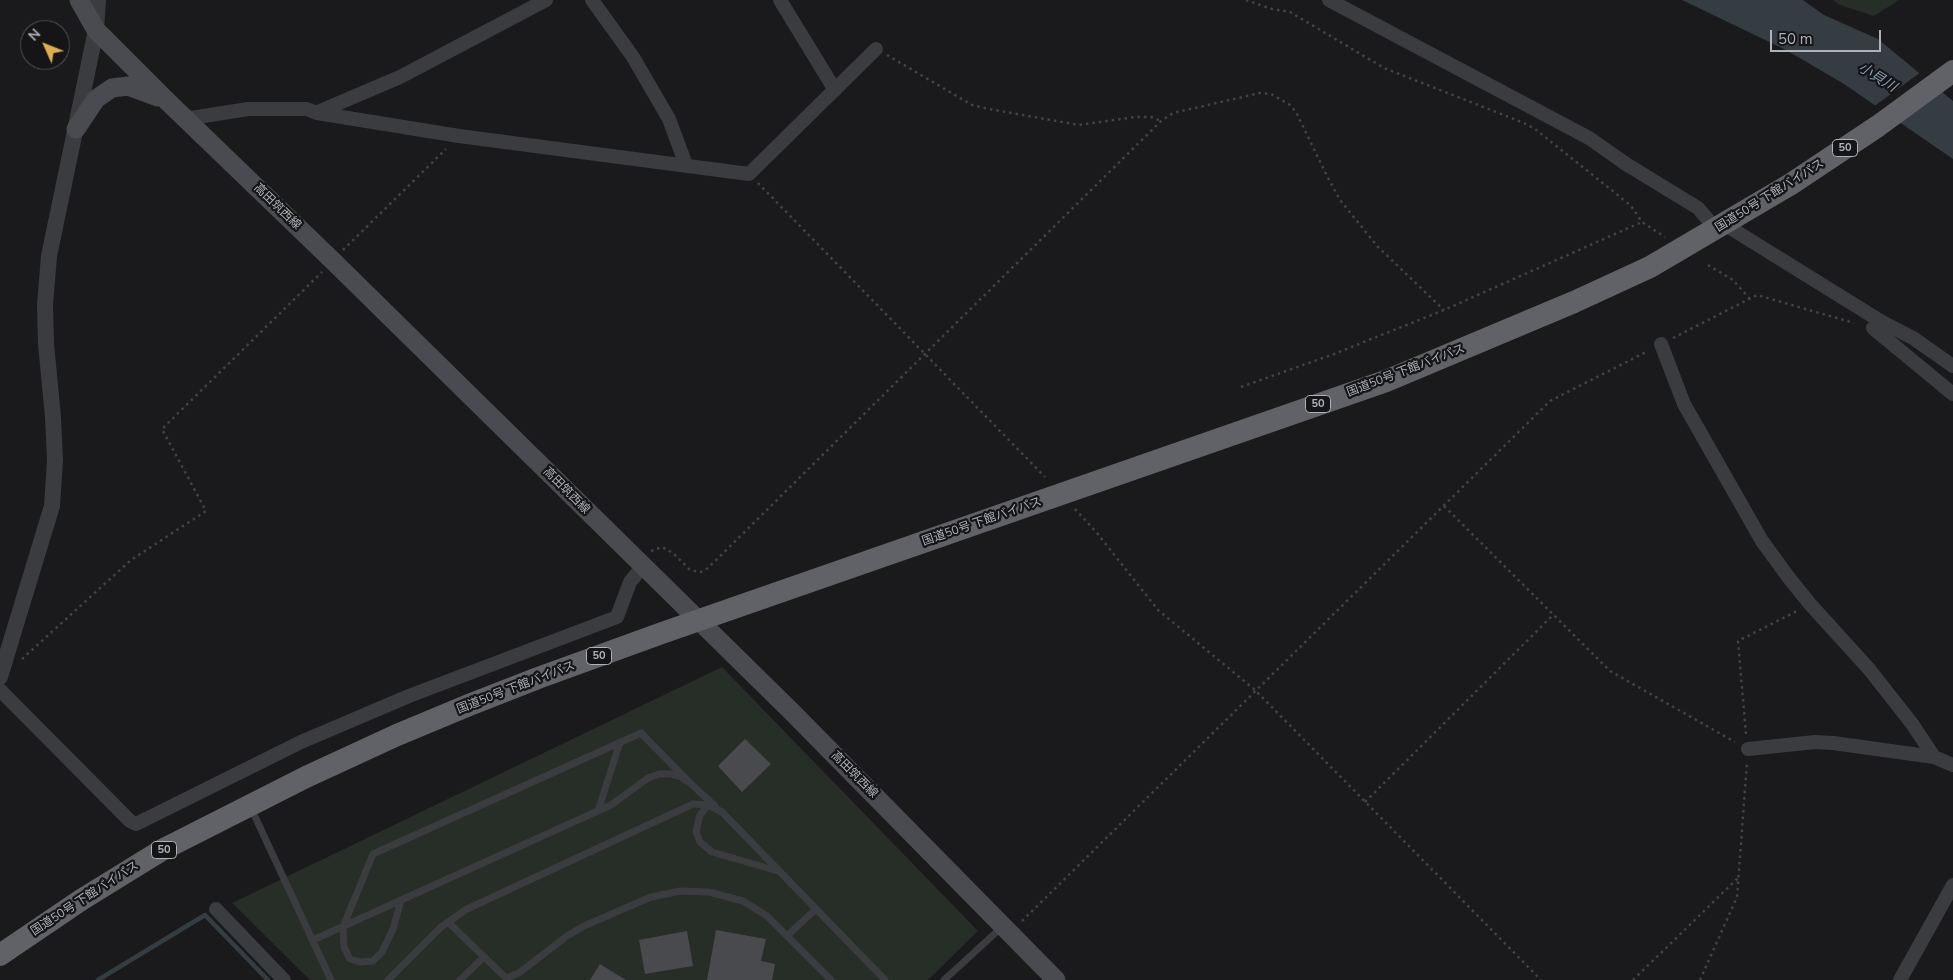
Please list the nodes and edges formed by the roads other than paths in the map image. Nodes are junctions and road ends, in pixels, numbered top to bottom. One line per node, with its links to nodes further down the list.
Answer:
1 (79, 0): 7 (main road, 高田筑西線)
2 (98, 0): 7 (street)
3 (546, 0): 12 (street)
4 (592, 0): 15 (street)
5 (780, 0): 10 (street)
6 (1329, 0): 16 (street)
7 (96, 30): 11 (main road, 高田筑西線); 14 (street)
8 (876, 49): 10 (street)
9 (1953, 70): 16 (highway, 国道50号 下館バイパス / 50)
10 (835, 90): 15 (street)
11 (166, 100): 13 (main road, 高田筑西線); 14 (main road)
12 (317, 113): 13 (street); 15 (street)
13 (185, 119): 21 (main road, 高田筑西線)
14 (76, 129): 23 (street)
15 (686, 165)
16 (1724, 224): 19 (street); 22 (highway, 国道50号 下館バイパス / 50)
17 (1873, 328): 20 (street)
18 (1661, 344): 27 (street)
19 (1953, 366)
20 (1953, 394)
21 (640, 564): 22 (main road, 高田筑西線); 24 (street)
22 (698, 621): 30 (highway, 国道50号 下館バイパス / 50); 41 (main road, 高田筑西線)
23 (1, 674)
24 (0, 690)
25 (620, 742): 29 (lane); 32 (lane); 40 (lane)
26 (1748, 749): 27 (street)
27 (1934, 757): 28 (street)
28 (1953, 765)
29 (690, 783): 32 (lane); 33 (lane)
30 (249, 805): 43 (lane); 44 (highway, 国道50号 下館バイパス / 50)
31 (708, 805): 33 (lane); 34 (lane); 39 (lane)
32 (598, 811): 36 (lane)
33 (722, 812): 34 (lane)
34 (779, 871): 38 (lane)
35 (1953, 885): 56 (street)
36 (401, 900): 40 (lane); 40 (lane)
37 (216, 909): 47 (street)
38 (816, 909): 42 (lane); 53 (lane)
39 (448, 922): 45 (lane); 49 (lane)
40 (342, 926): 43 (lane)
41 (1007, 929): 54 (lane); 55 (main road, 高田筑西線)
42 (788, 935): 46 (lane); 52 (lane)
43 (313, 940): 48 (lane)
44 (0, 955)
45 (484, 957): 46 (lane); 50 (lane)
46 (502, 974): 51 (lane)
47 (284, 980)
48 (331, 980)
49 (388, 980)
50 (460, 980)
51 (496, 980)
52 (831, 980)
53 (885, 980)
54 (944, 980)
55 (1056, 980)
56 (1900, 980)

